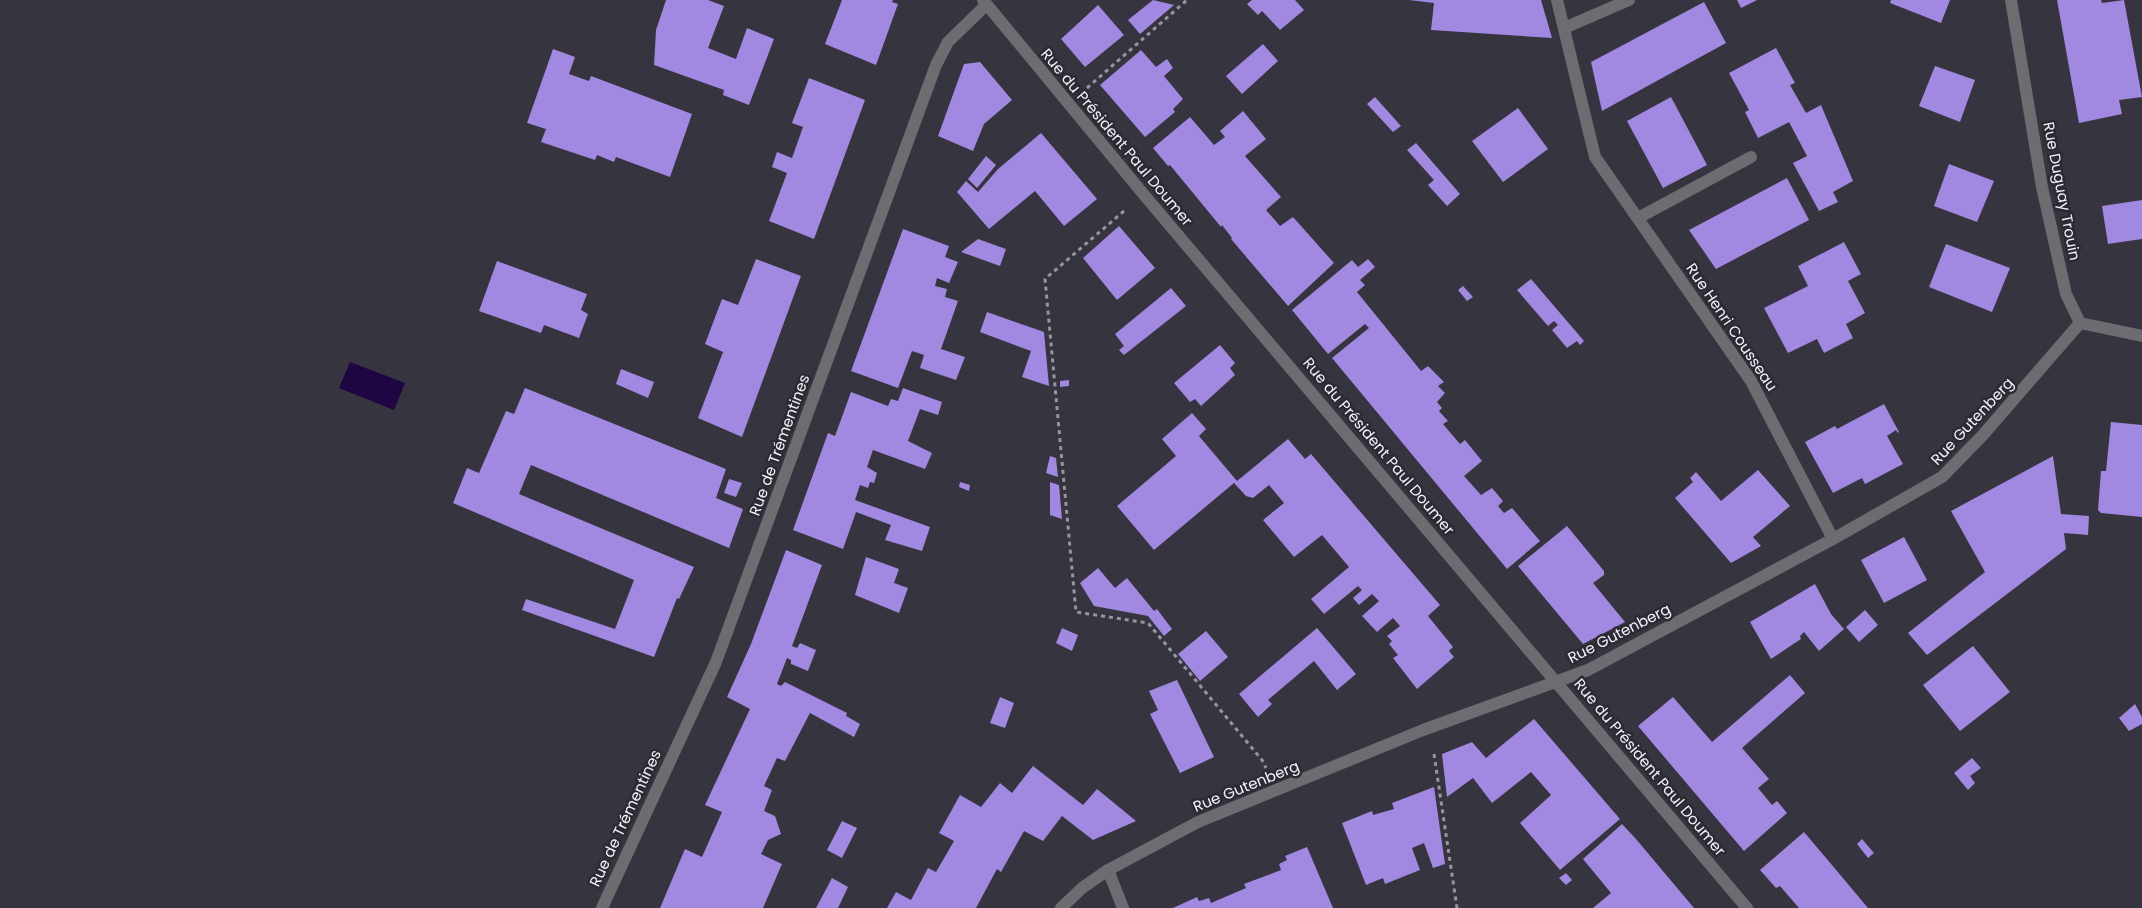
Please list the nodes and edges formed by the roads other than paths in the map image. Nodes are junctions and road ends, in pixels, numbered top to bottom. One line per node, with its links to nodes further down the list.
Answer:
1 (1557, 0): 5 (street, Rue Henri Cousseau)
2 (1629, 0): 5 (street)
3 (2011, 0): 8 (street, Rue Duguay Trouin)
4 (985, 2): 11 (street, Rue du Président Paul Doumer); 13 (street, Rue de Trémentines)
5 (1564, 28): 7 (street, Rue Henri Cousseau)
6 (1751, 157): 7 (street)
7 (1638, 218): 10 (street, Rue Henri Cousseau)
8 (2080, 323): 9 (street); 10 (street, Rue Gutenberg)
9 (2142, 336)
10 (1833, 539): 11 (street, Rue Gutenberg)
11 (1556, 681): 12 (street, Rue Gutenberg); 16 (street, Rue du Président Paul Doumer)
12 (1108, 870): 14 (street, Rue Gutenberg); 15 (street)
13 (602, 908)
14 (1061, 908)
15 (1123, 908)
16 (1747, 908)

